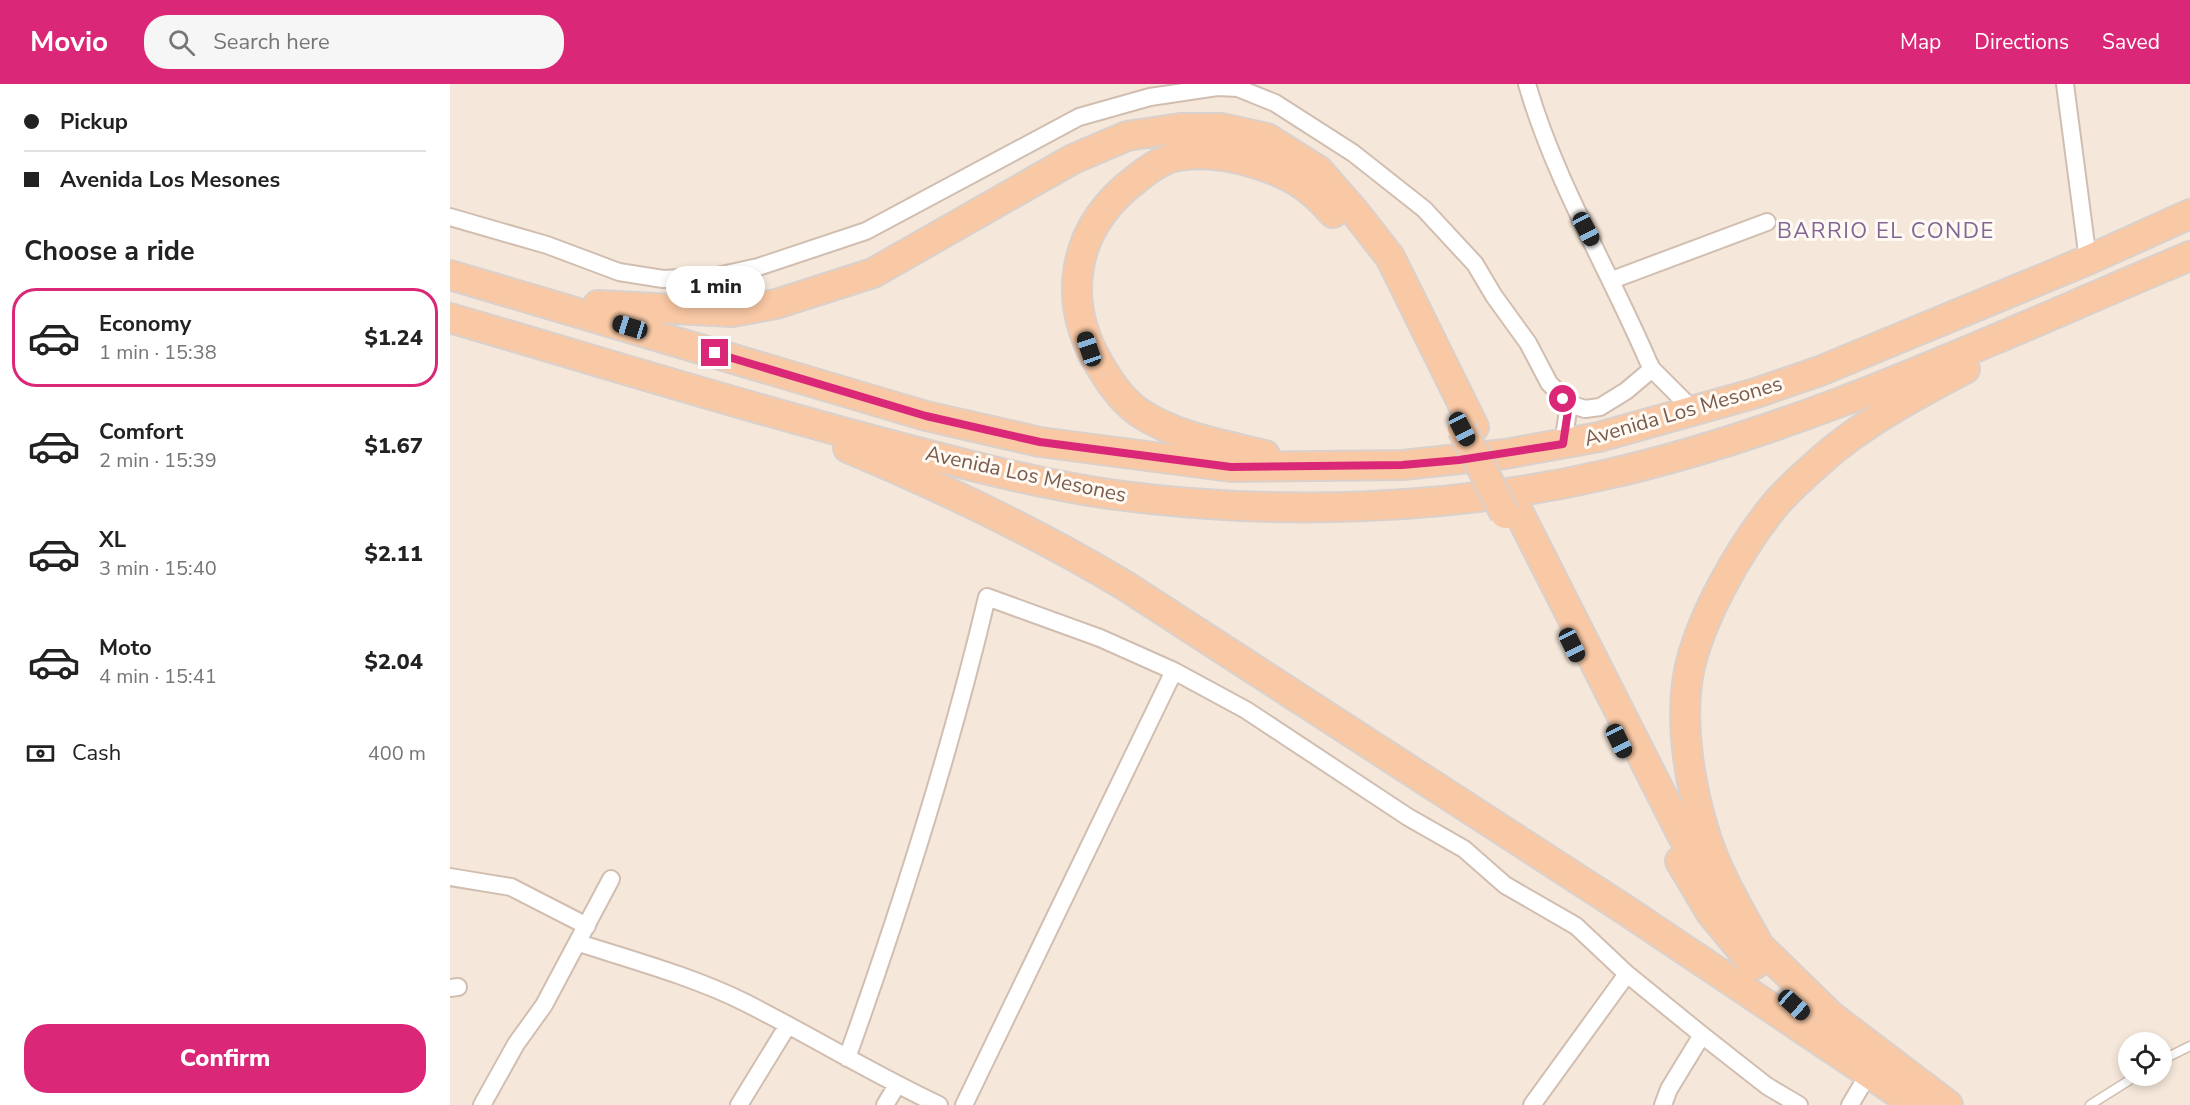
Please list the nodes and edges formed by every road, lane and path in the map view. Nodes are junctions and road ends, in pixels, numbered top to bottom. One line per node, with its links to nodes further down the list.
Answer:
1 (1527, 84): 9 (street)
2 (2065, 84): 7 (street)
3 (2190, 214): 7 (highway, Avenida Los Mesones)
4 (450, 217): 14 (street)
5 (1767, 222): 9 (street)
6 (2190, 256): 10 (highway, Avenida Los Mesones)
7 (2088, 260): 15 (highway, Avenida Los Mesones)
8 (450, 275): 11 (highway, Avenida Los Mesones)
9 (1612, 280): 13 (street)
10 (2108, 291): 16 (highway, Avenida Los Mesones); 26 (highway)
11 (545, 301): 17 (highway); 19 (highway, Avenida Los Mesones)
12 (450, 318): 16 (highway, Avenida Los Mesones)
13 (1652, 369): 14 (street); 15 (street)
14 (1569, 404): 18 (street)
15 (1694, 411): 18 (highway, Avenida Los Mesones)
16 (785, 417): 33 (highway)
17 (1468, 428): 19 (highway); 20 (highway)
18 (1563, 444): 19 (highway, Avenida Los Mesones)
19 (1314, 467)
20 (1511, 512): 26 (highway); 33 (highway)
21 (1174, 671): 27 (street); 32 (street); 40 (street)
22 (450, 877): 24 (street)
23 (610, 879): 24 (street)
24 (587, 926): 25 (street)
25 (579, 943): 28 (street); 36 (street)
26 (1762, 951): 46 (highway)
27 (1627, 974): 29 (street); 41 (street)
28 (788, 1025): 32 (street); 37 (street)
29 (1702, 1035): 42 (street); 43 (street)
30 (2190, 1046): 31 (lane)
31 (2172, 1055)
32 (847, 1058): 34 (street)
33 (1869, 1073): 44 (street); 45 (highway)
34 (897, 1085): 38 (street); 39 (street)
35 (2120, 1086): 47 (lane)
36 (482, 1105)
37 (739, 1105)
38 (885, 1105)
39 (939, 1105)
40 (964, 1105)
41 (1532, 1105)
42 (1663, 1105)
43 (1799, 1105)
44 (1850, 1105)
45 (1916, 1105)
46 (1948, 1105)
47 (2090, 1105)

